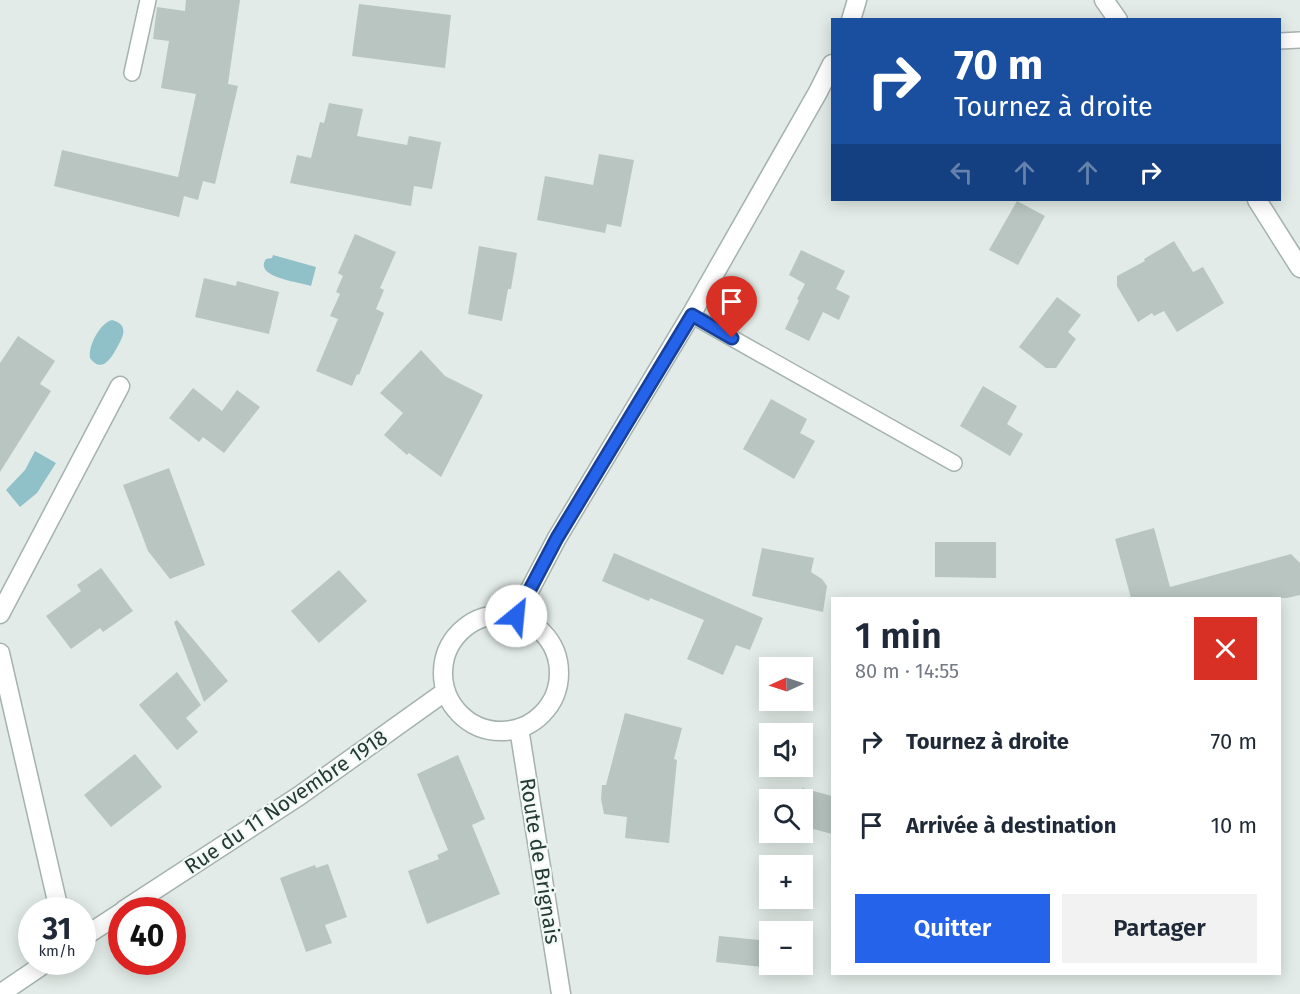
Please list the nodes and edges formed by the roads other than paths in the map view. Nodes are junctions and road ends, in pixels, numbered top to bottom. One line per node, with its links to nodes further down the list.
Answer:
1 (148, 0): 9 (lane)
2 (857, 0): 4 (street)
3 (1104, 0): 5 (street)
4 (851, 18)
5 (1117, 18)
6 (1300, 40): 7 (lane)
7 (1281, 41)
8 (831, 66): 12 (street)
9 (132, 73)
10 (1258, 201): 11 (street)
11 (1300, 268)
12 (692, 315): 14 (lane); 16 (street)
13 (120, 386): 15 (street)
14 (954, 463)
15 (0, 614)
16 (516, 616): 18 (street); 19 (street)
17 (0, 653): 20 (street)
18 (446, 691): 19 (street); 21 (street, Rue du 11 Novembre 1918)
19 (519, 728): 24 (street, Route de Brignais)
20 (56, 897)
21 (144, 897)
22 (28, 975): 23 (street)
23 (0, 994)
24 (561, 994)

